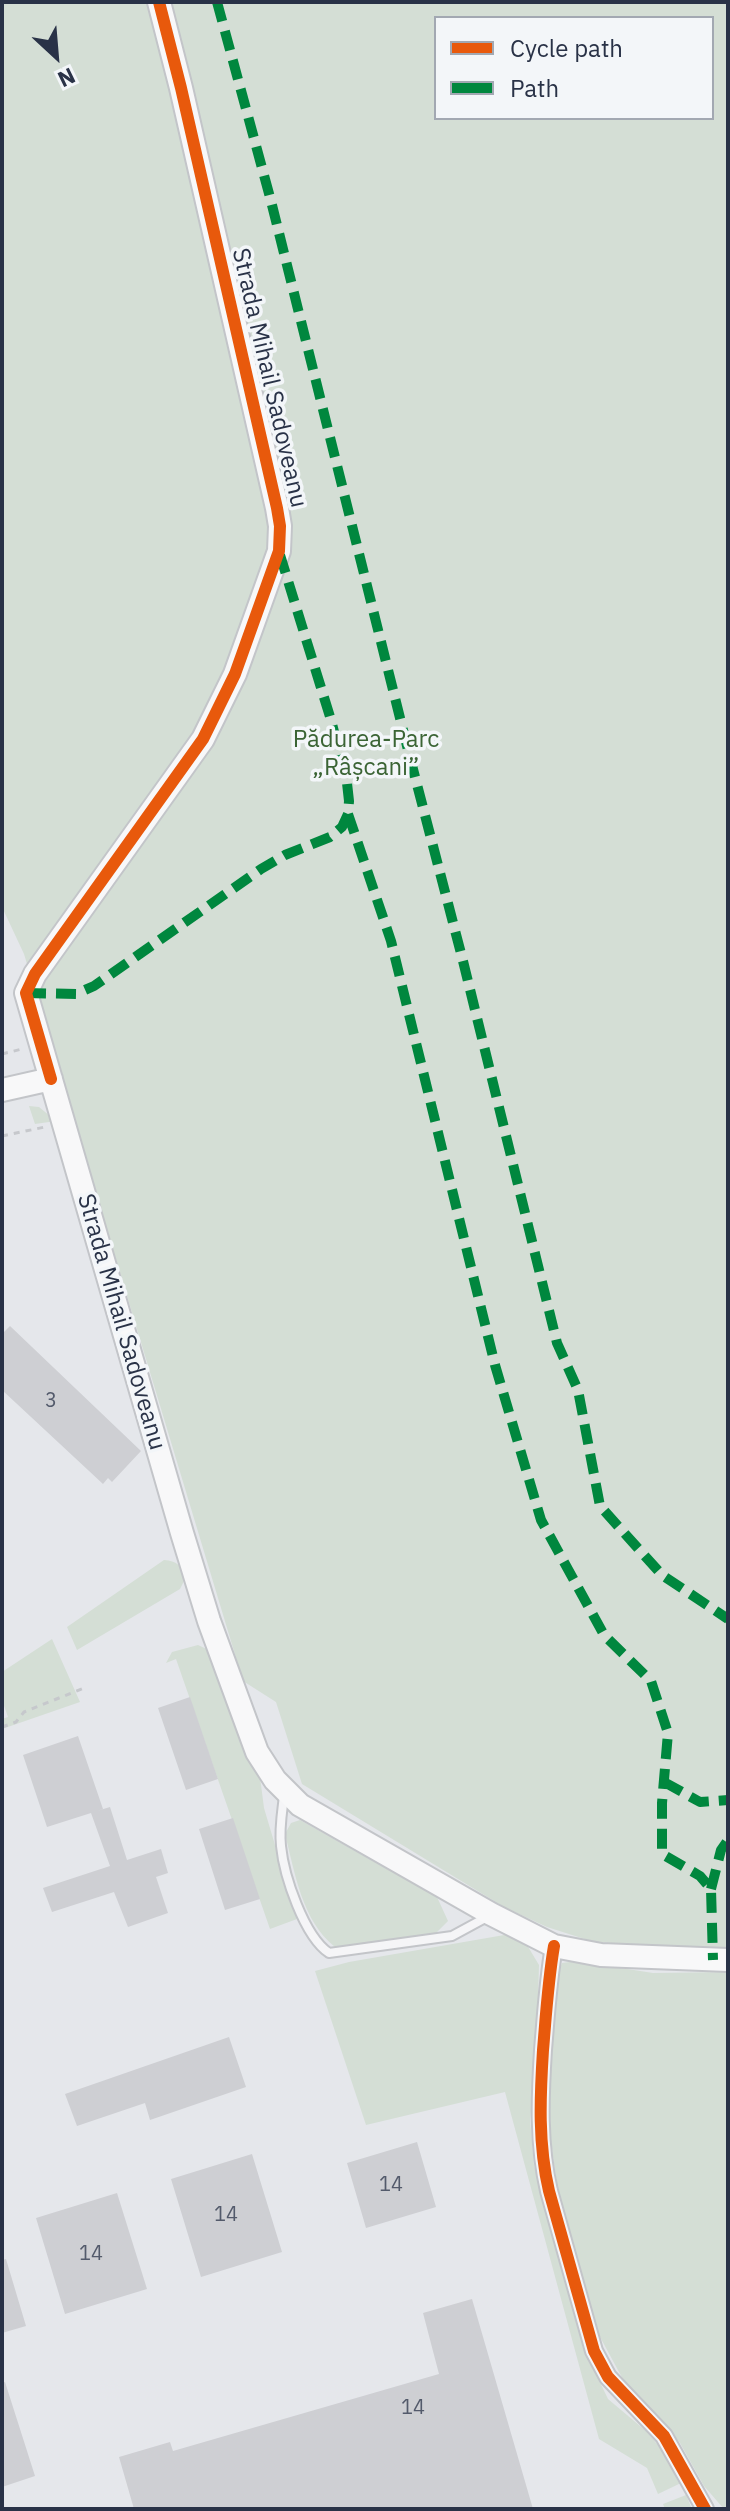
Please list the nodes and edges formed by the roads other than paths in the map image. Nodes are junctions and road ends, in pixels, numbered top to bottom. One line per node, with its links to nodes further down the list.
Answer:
1 (159, 2): 2 (main road, Strada Mihail Sadoveanu)
2 (51, 1079): 3 (main road); 4 (main road, Strada Mihail Sadoveanu)
3 (2, 1090)
4 (285, 1791): 5 (main road, Strada Mihail Sadoveanu); 5 (lane)
5 (491, 1914): 6 (main road, Strada Mihail Sadoveanu)
6 (554, 1946): 7 (main road, Strada Mihail Sadoveanu); 8 (street)
7 (728, 1960)
8 (705, 2509)

